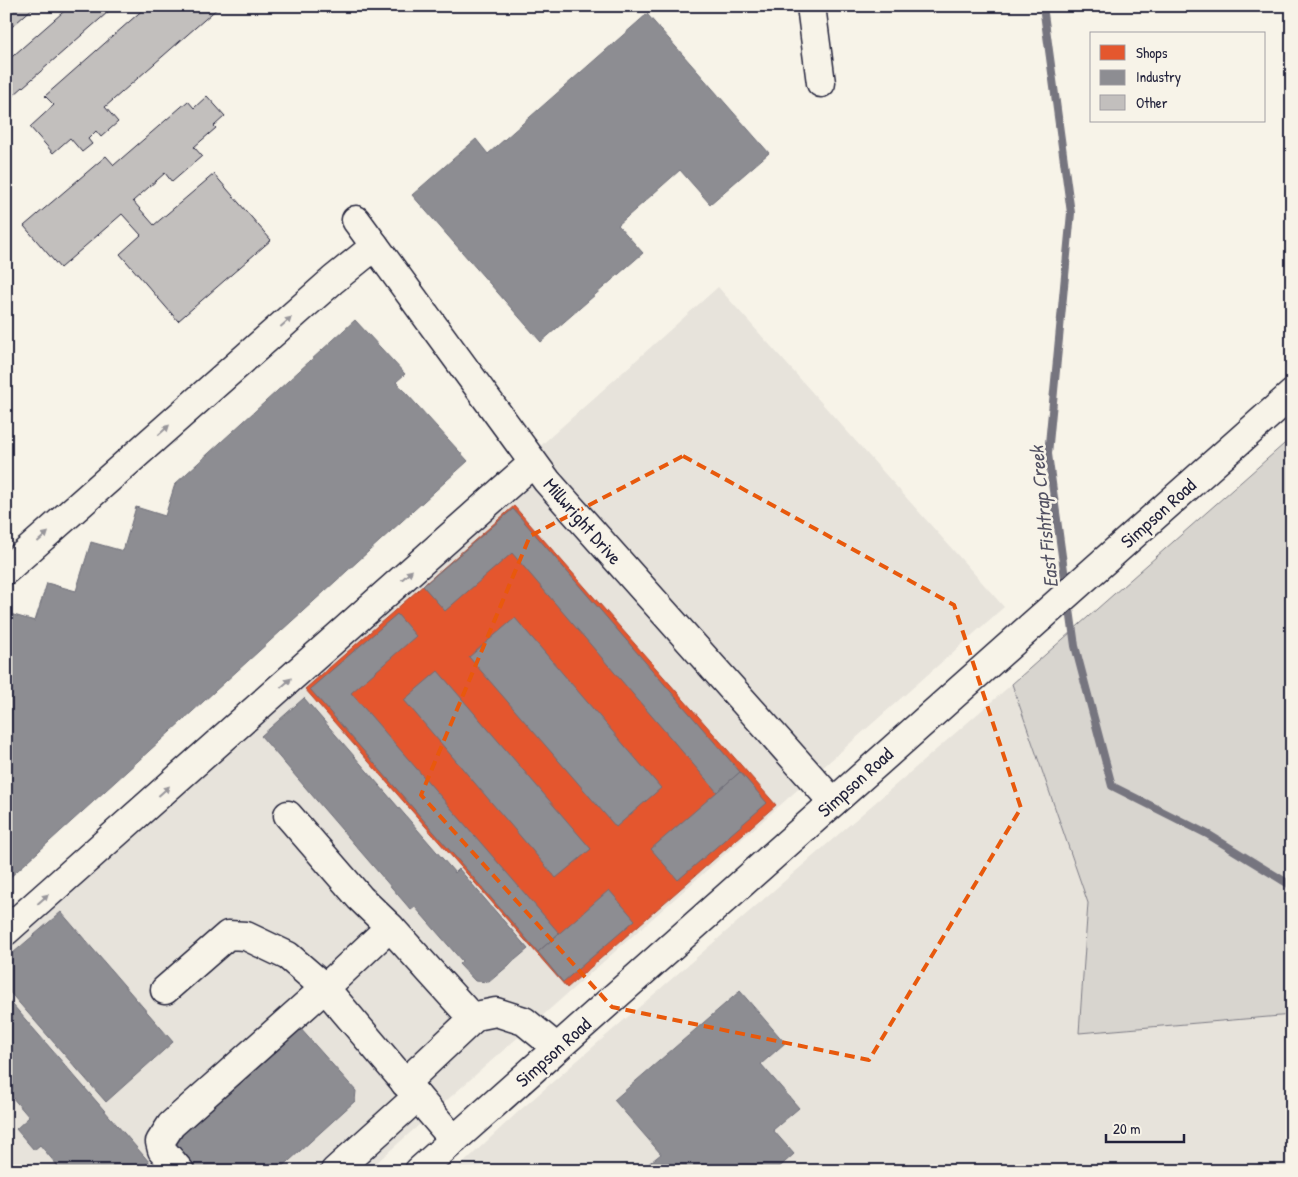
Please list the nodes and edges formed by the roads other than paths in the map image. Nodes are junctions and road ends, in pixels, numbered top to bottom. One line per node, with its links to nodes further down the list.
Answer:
1 (811, 6): 2 (main road)
2 (822, 82)
3 (356, 220): 4 (main road, Millwright Drive)
4 (375, 246): 6 (main road, Millwright Drive); 7 (main road, one-way to 4)
5 (1292, 394): 8 (main road, Simpson Road)
6 (533, 463): 8 (main road, Millwright Drive); 11 (main road, one-way to 6)
7 (6, 570)
8 (833, 802): 15 (main road, Simpson Road)
9 (288, 815): 10 (main road)
10 (390, 927): 12 (main road); 14 (main road)
11 (6, 931)
12 (325, 988): 13 (main road); 16 (main road); 18 (main road)
13 (165, 990)
14 (473, 1019): 15 (main road); 16 (main road)
15 (557, 1048): 17 (main road, Simpson Road)
16 (411, 1090): 17 (main road); 19 (main road)
17 (454, 1140): 20 (main road, Simpson Road)
18 (180, 1171)
19 (335, 1171)
20 (419, 1171)

